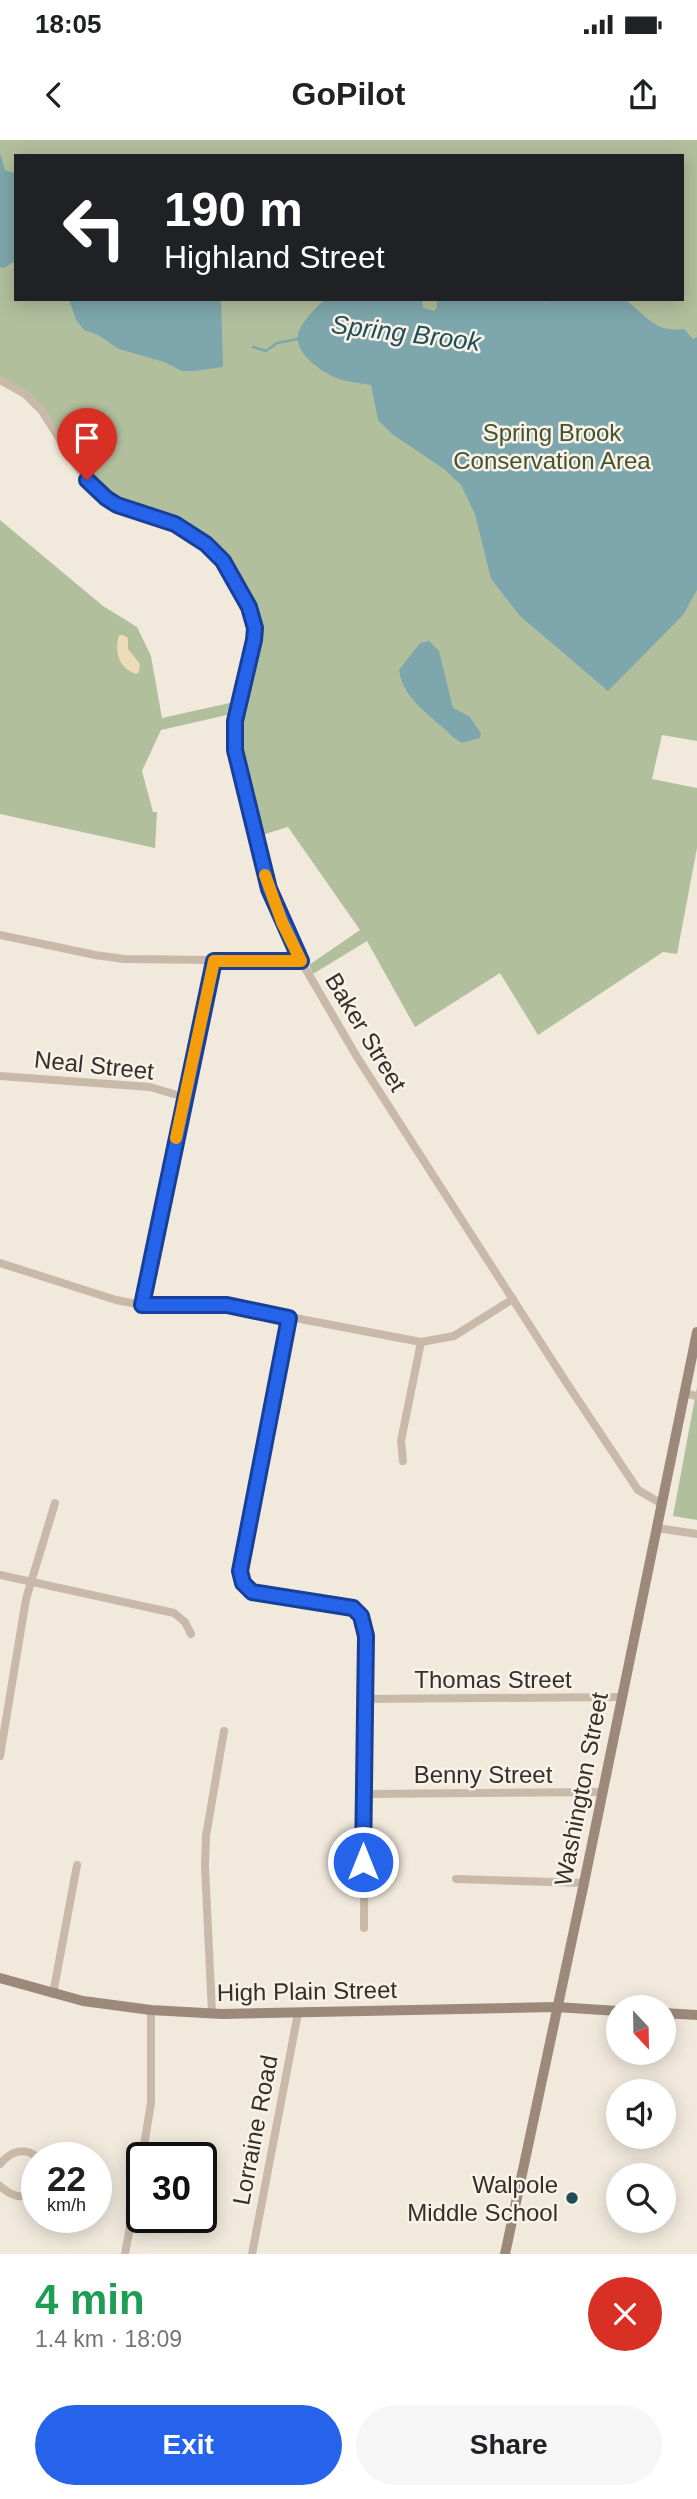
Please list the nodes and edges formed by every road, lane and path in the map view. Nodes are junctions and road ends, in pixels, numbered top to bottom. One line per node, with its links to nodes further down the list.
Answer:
1 (0, 380): 4 (street, Baker Street)
2 (0, 935): 3 (street)
3 (214, 961): 4 (street); 6 (street)
4 (301, 961): 8 (street, Baker Street)
5 (0, 1076): 6 (street, Neal Street)
6 (184, 1097): 9 (street)
7 (0, 1263): 9 (street)
8 (513, 1299): 12 (street); 17 (street, Baker Street)
9 (142, 1305): 10 (street)
10 (289, 1318): 12 (street); 24 (street)
11 (697, 1332): 13 (main road, Washington Street)
12 (421, 1342): 15 (street)
13 (684, 1393): 14 (street); 17 (main road, Washington Street)
14 (697, 1396)
15 (403, 1461)
16 (55, 1503): 21 (street)
17 (662, 1504): 18 (main road, Washington Street)
18 (657, 1528): 19 (street); 23 (main road, Washington Street)
19 (697, 1534)
20 (0, 1576): 21 (street)
21 (31, 1582): 22 (street); 26 (street)
22 (191, 1634)
23 (621, 1697): 24 (street, Thomas Street); 27 (main road, Washington Street)
24 (365, 1699): 28 (street)
25 (224, 1731): 39 (street)
26 (0, 1756)
27 (602, 1792): 28 (street, Benny Street); 31 (main road, Washington Street)
28 (364, 1794): 32 (street)
29 (77, 1865): 34 (street)
30 (456, 1879): 31 (street)
31 (584, 1883): 35 (main road, Washington Street)
32 (364, 1928)
33 (0, 1978): 34 (main road, High Plain Street)
34 (53, 1994): 36 (main road, High Plain Street)
35 (556, 2007): 37 (main road, High Plain Street); 38 (main road, High Plain Street); 50 (main road, Washington Street)
36 (151, 2010): 39 (main road, High Plain Street); 42 (street)
37 (606, 2010)
38 (298, 2012): 39 (main road, High Plain Street); 49 (street, Lorraine Road)
39 (212, 2013)
40 (676, 2014): 41 (main road)
41 (697, 2015)
42 (145, 2142)
43 (21, 2151): 44 (street)
44 (0, 2164)
45 (0, 2186): 46 (street)
46 (21, 2198)
47 (129, 2233): 48 (street)
48 (125, 2254)
49 (252, 2254)
50 (505, 2254)

